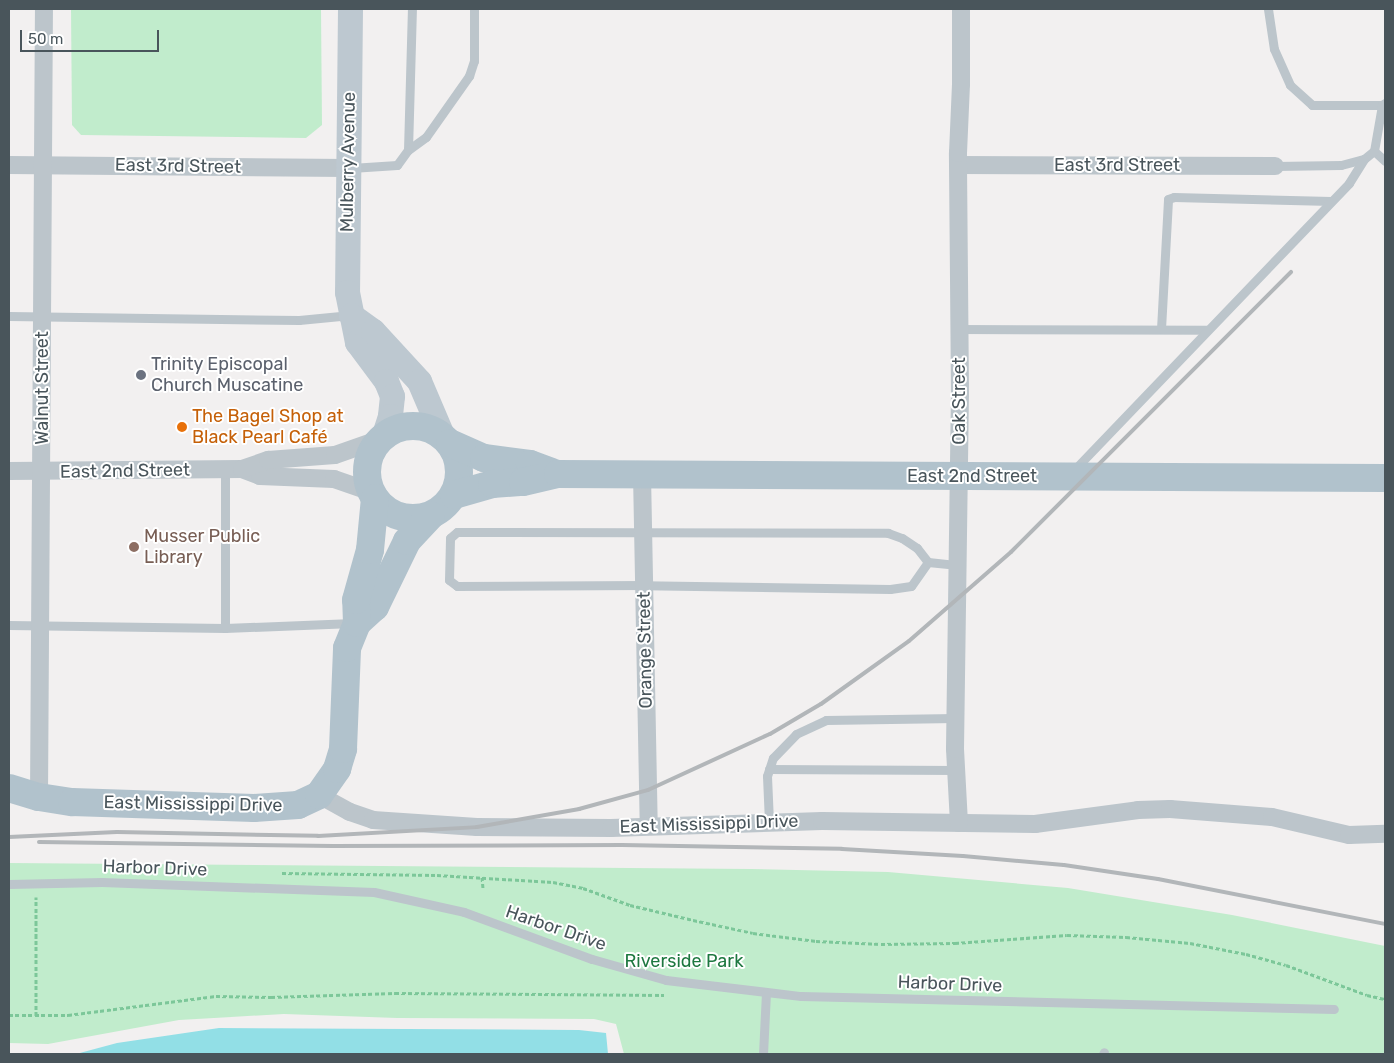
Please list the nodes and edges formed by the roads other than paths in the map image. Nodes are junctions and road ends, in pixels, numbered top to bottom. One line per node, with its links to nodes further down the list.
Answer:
1 (44, 9): 13 (street, Walnut Street)
2 (350, 9): 16 (main road, Mulberry Avenue)
3 (412, 9): 8 (lane)
4 (474, 9): 8 (lane)
5 (961, 9): 14 (street, Oak Street)
6 (1268, 9): 7 (lane)
7 (1384, 104): 9 (lane)
8 (408, 150): 16 (lane)
9 (1374, 151): 10 (lane); 11 (lane)
10 (1364, 159): 15 (lane); 17 (lane)
11 (1385, 161)
12 (9, 165): 13 (street, East 3rd Street)
13 (43, 165): 16 (street, East 3rd Street); 20 (street, Walnut Street)
14 (959, 165): 15 (street, East 3rd Street); 21 (street, Oak Street)
15 (1275, 166)
16 (348, 168): 18 (main road, Mulberry Avenue)
17 (1331, 201): 22 (lane); 23 (lane)
18 (351, 315): 20 (lane); 24 (main road, Mulberry Avenue); 25 (main road)
19 (9, 316): 20 (lane)
20 (42, 317): 28 (street, Walnut Street)
21 (959, 329): 22 (lane); 31 (street, Oak Street)
22 (1161, 329): 23 (lane)
23 (1207, 330): 32 (lane)
24 (381, 438): 25 (main road); 26 (street, East 2nd Street); 34 (main road)
25 (446, 439): 29 (main road, East 2nd Street); 35 (main road)
26 (233, 470): 28 (street, East 2nd Street); 34 (street, East 2nd Street); 44 (lane)
27 (9, 471): 28 (street, East 2nd Street)
28 (41, 472): 43 (street, Walnut Street)
29 (558, 474): 30 (main road, East 2nd Street); 35 (main road, East 2nd Street)
30 (642, 474): 31 (main road, East 2nd Street); 37 (street, Orange Street)
31 (959, 476): 32 (main road, East 2nd Street); 39 (street, Oak Street)
32 (1069, 476): 33 (main road, East 2nd Street)
33 (1385, 478)
34 (373, 495): 36 (main road); 41 (main road)
35 (454, 495): 36 (main road)
36 (431, 515): 41 (main road)
37 (643, 532): 38 (lane); 40 (street, Orange Street); 40 (lane)
38 (928, 562): 39 (lane); 40 (lane)
39 (958, 565): 45 (street, Oak Street)
40 (644, 585): 54 (street, Orange Street)
41 (357, 623): 44 (lane); 49 (main road)
42 (9, 625): 43 (lane)
43 (40, 625): 44 (lane); 50 (street, Walnut Street)
44 (225, 628)
45 (956, 718): 46 (lane); 47 (street, Oak Street)
46 (769, 770): 47 (lane); 52 (lane)
47 (956, 770): 53 (street, Oak Street)
48 (9, 788): 50 (main road, East Mississippi Drive)
49 (319, 794): 50 (main road, East Mississippi Drive); 54 (street, East Mississippi Drive)
50 (39, 797): 51 (main road, East Mississippi Drive)
51 (9, 805)
52 (769, 822): 53 (street, East Mississippi Drive); 54 (street, East Mississippi Drive)
53 (959, 823): 55 (street, East Mississippi Drive)
54 (649, 826)
55 (1385, 834)
56 (9, 884): 57 (lane, Harbor Drive)
57 (766, 992): 58 (lane, Harbor Drive); 59 (lane)
58 (1334, 1009)
59 (763, 1054)

